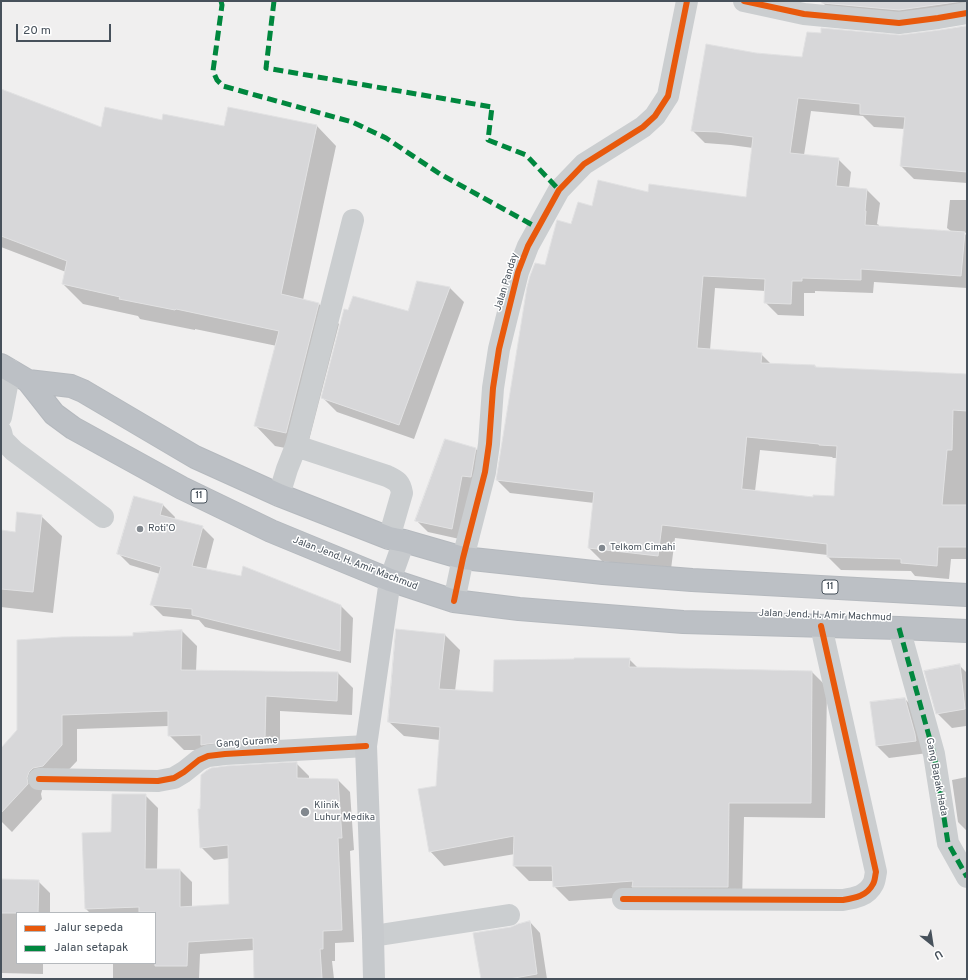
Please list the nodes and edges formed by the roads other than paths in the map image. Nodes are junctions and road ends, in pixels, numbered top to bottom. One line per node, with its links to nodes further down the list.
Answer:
1 (687, 1): 12 (street, Jalan Panday)
2 (744, 1): 3 (street)
3 (967, 13)
4 (353, 220): 8 (street)
5 (13, 372): 6 (street); 9 (highway, 11); 13 (highway, Jalan Jend. H. Amir Machmud / 11)
6 (1, 417)
7 (1, 432): 10 (street)
8 (296, 446): 9 (street); 11 (street)
9 (279, 495): 11 (highway, 11)
10 (103, 517)
11 (396, 540): 12 (highway, 11); 13 (main road)
12 (464, 558): 14 (highway, 11); 15 (street, Jalan Panday)
13 (390, 580): 15 (highway, Jalan Jend. H. Amir Machmud / 11); 19 (main road)
14 (967, 595)
15 (454, 601): 16 (highway, Jalan Jend. H. Amir Machmud / 11)
16 (822, 626): 17 (highway, Jalan Jend. H. Amir Machmud / 11); 22 (street)
17 (899, 628): 18 (highway, Jalan Jend. H. Amir Machmud / 11); 21 (street, Gang Bapak Hada)
18 (967, 631)
19 (366, 746): 20 (street, Gang Gurame); 24 (main road)
20 (39, 779)
21 (967, 877)
22 (622, 899)
23 (509, 915): 24 (street)
24 (373, 936): 25 (main road)
25 (374, 979)

